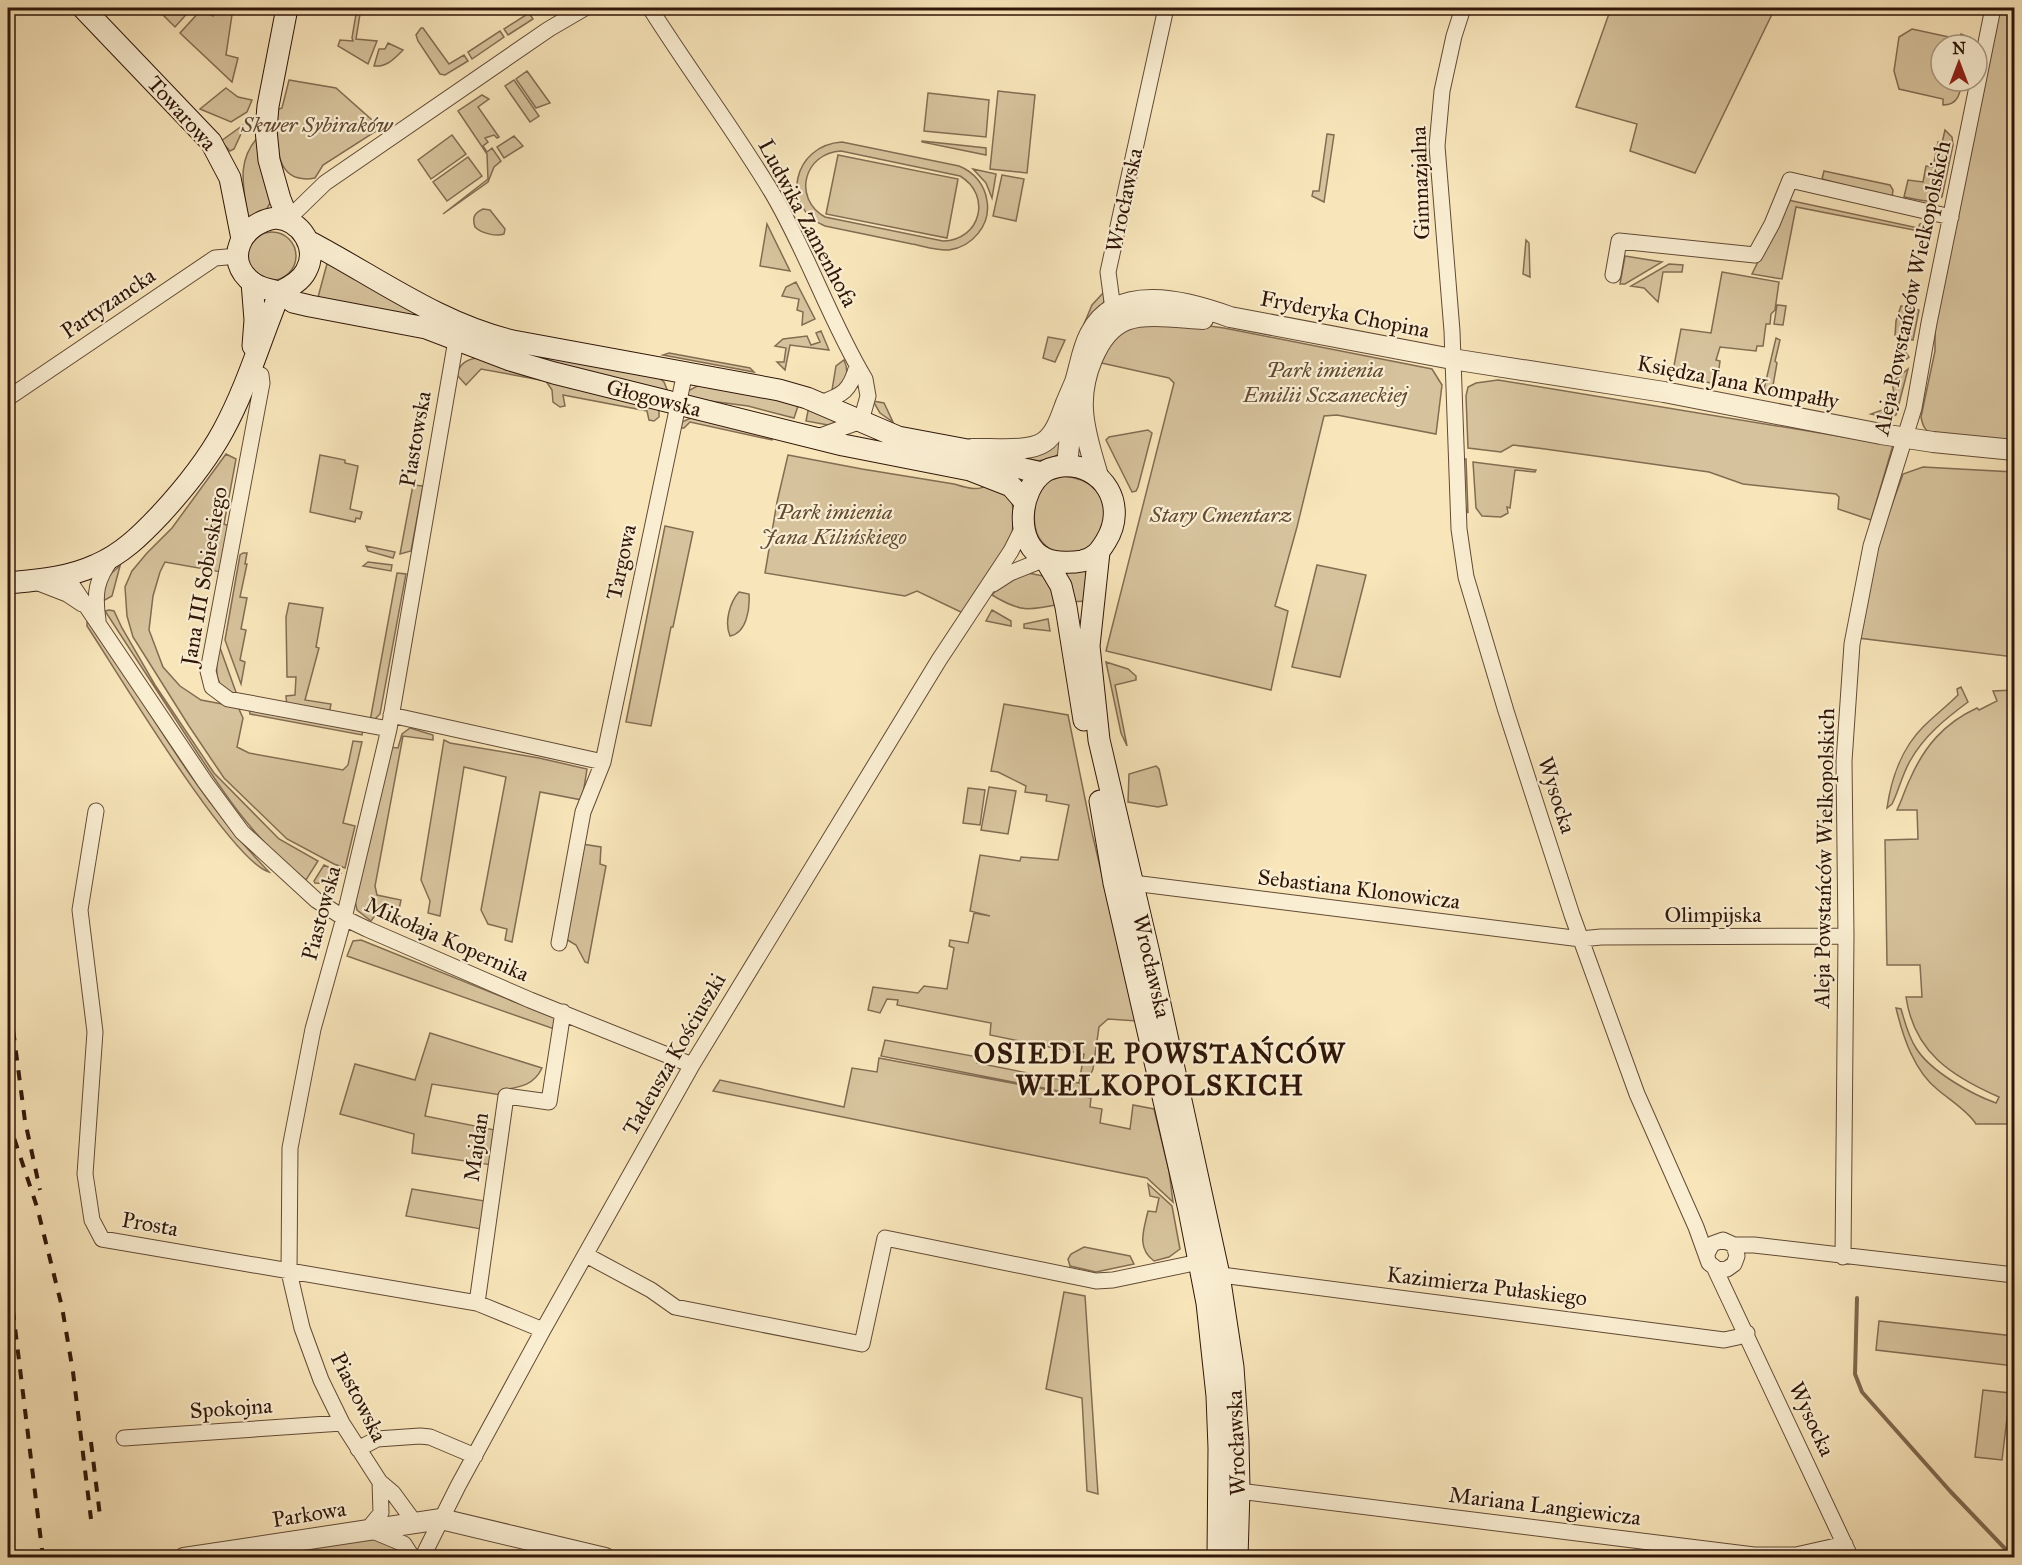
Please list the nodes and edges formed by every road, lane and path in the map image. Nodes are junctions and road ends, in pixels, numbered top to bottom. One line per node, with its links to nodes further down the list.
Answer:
1 (83, 8): 15 (main road, Towarowa)
2 (287, 8): 13 (main road)
3 (576, 8): 10 (street)
4 (585, 8): 10 (street)
5 (641, 8): 11 (street, Ludwika Zamenhofa)
6 (650, 8): 11 (street, Ludwika Zamenhofa)
7 (1166, 8): 19 (street, Wrocławska)
8 (1463, 8): 21 (street, Gimnazjalna)
9 (1993, 8): 12 (street, Aleja Powstańców Wielkopolskich)
10 (562, 21): 13 (street)
11 (673, 45): 22 (street, Ludwika Zamenhofa)
12 (1951, 218): 16 (street); 30 (street, Aleja Powstańców Wielkopolskich)
13 (288, 219): 14 (main road); 15 (main road)
14 (308, 241): 18 (main road); 23 (main road, Głogowska)
15 (240, 248): 17 (main road); 26 (street, Partyzancka)
16 (1613, 275)
17 (252, 282): 18 (main road); 24 (main road)
18 (280, 292): 20 (main road, Głogowska); 24 (main road)
19 (1120, 314): 21 (street, Fryderyka Chopina); 25 (street); 36 (street)
20 (456, 340): 28 (main road, Głogowska); 48 (street, Piastowska)
21 (1452, 359): 30 (street, Księdza Jana Kompałły); 54 (street, Wysocka)
22 (857, 366): 27 (street); 29 (street, Ludwika Zamenhofa)
23 (685, 372): 27 (main road, Głogowska); 28 (street, Targowa)
24 (249, 374): 40 (main road); 48 (street, Jana III Sobieskiego)
25 (1075, 382): 32 (street); 34 (street)
26 (8, 398)
27 (820, 403): 29 (main road, Głogowska)
28 (678, 404): 31 (main road, Głogowska); 49 (street, Targowa)
29 (861, 421): 31 (street); 32 (main road, Głogowska)
30 (1905, 437): 33 (street, Księdza Jana Kompałły); 53 (street, Aleja Powstańców Wielkopolskich)
31 (814, 438): 37 (main road, Głogowska)
32 (964, 449): 35 (main road, Głogowska)
33 (2014, 450)
34 (1067, 465): 35 (main road); 36 (main road)
35 (1042, 473): 37 (main road)
36 (1098, 476): 39 (main road)
37 (1025, 502): 38 (main road)
38 (1024, 525): 41 (main road); 45 (street, Tadeusza Kościuszki)
39 (1099, 552): 41 (main road); 51 (main road, Wrocławska)
40 (112, 557): 42 (main road); 47 (street)
41 (1045, 559): 45 (street, Tadeusza Kościuszki); 65 (main road, Wrocławska)
42 (66, 576): 43 (main road); 46 (street, Mikołaja Kopernika)
43 (30, 581): 44 (main road); 46 (street, Mikołaja Kopernika)
44 (8, 583)
45 (988, 587): 57 (street, Tadeusza Kościuszki)
46 (88, 608): 47 (street, Mikołaja Kopernika)
47 (98, 623): 52 (street, Mikołaja Kopernika)
48 (390, 722): 49 (street); 52 (street, Piastowska)
49 (603, 762): 55 (street, Targowa)
50 (96, 811): 67 (street, Prosta)
51 (1133, 883): 54 (street, Sebastiana Klonowicza); 68 (main road, Wrocławska)
52 (344, 918): 56 (street, Mikołaja Kopernika); 67 (street, Piastowska)
53 (1846, 936): 54 (street, Olimpijska); 64 (street, Aleja Powstańców Wielkopolskich)
54 (1581, 939): 58 (street, Wysocka)
55 (559, 943)
56 (563, 1012): 57 (street, Mikołaja Kopernika); 70 (street, Majdan)
57 (692, 1065): 63 (street, Tadeusza Kościuszki)
58 (1696, 1227): 59 (street); 62 (street, Wysocka)
59 (1717, 1241): 60 (street); 62 (street)
60 (1734, 1245): 61 (street); 66 (street)
61 (1807, 1253): 64 (street); 66 (street)
62 (1707, 1254): 66 (street)
63 (586, 1255): 65 (street); 71 (street, Tadeusza Kościuszki)
64 (1844, 1257): 69 (street)
65 (1199, 1262): 68 (street); 78 (main road, Wrocławska)
66 (1727, 1266): 72 (street, Wysocka)
67 (289, 1272): 70 (street, Prosta); 73 (street, Piastowska)
68 (1220, 1275): 72 (street, Kazimierza Pułaskiego); 78 (main road, Wrocławska)
69 (2014, 1275)
70 (477, 1303): 71 (street, Prosta)
71 (543, 1330): 76 (street, Tadeusza Kościuszki)
72 (1747, 1333): 82 (street, Wysocka)
73 (342, 1423): 74 (street, Spokojna); 75 (street, Piastowska)
74 (124, 1438)
75 (358, 1449): 76 (street); 77 (street, Piastowska)
76 (474, 1456): 79 (street, Tadeusza Kościuszki)
77 (380, 1482): 80 (street, Piastowska); 81 (street)
78 (1229, 1490): 82 (street, Mariana Langiewicza); 87 (main road, Wrocławska); 88 (main road, Wrocławska)
79 (441, 1519): 80 (street, Parkowa); 85 (street, Tadeusza Kościuszki); 86 (street, Parkowa)
80 (415, 1522): 81 (street, Parkowa)
81 (368, 1529): 83 (street, Parkowa); 84 (street)
82 (1848, 1551)
83 (184, 1557)
84 (413, 1557)
85 (422, 1557)
86 (605, 1557)
87 (1218, 1557)
88 (1236, 1557)

